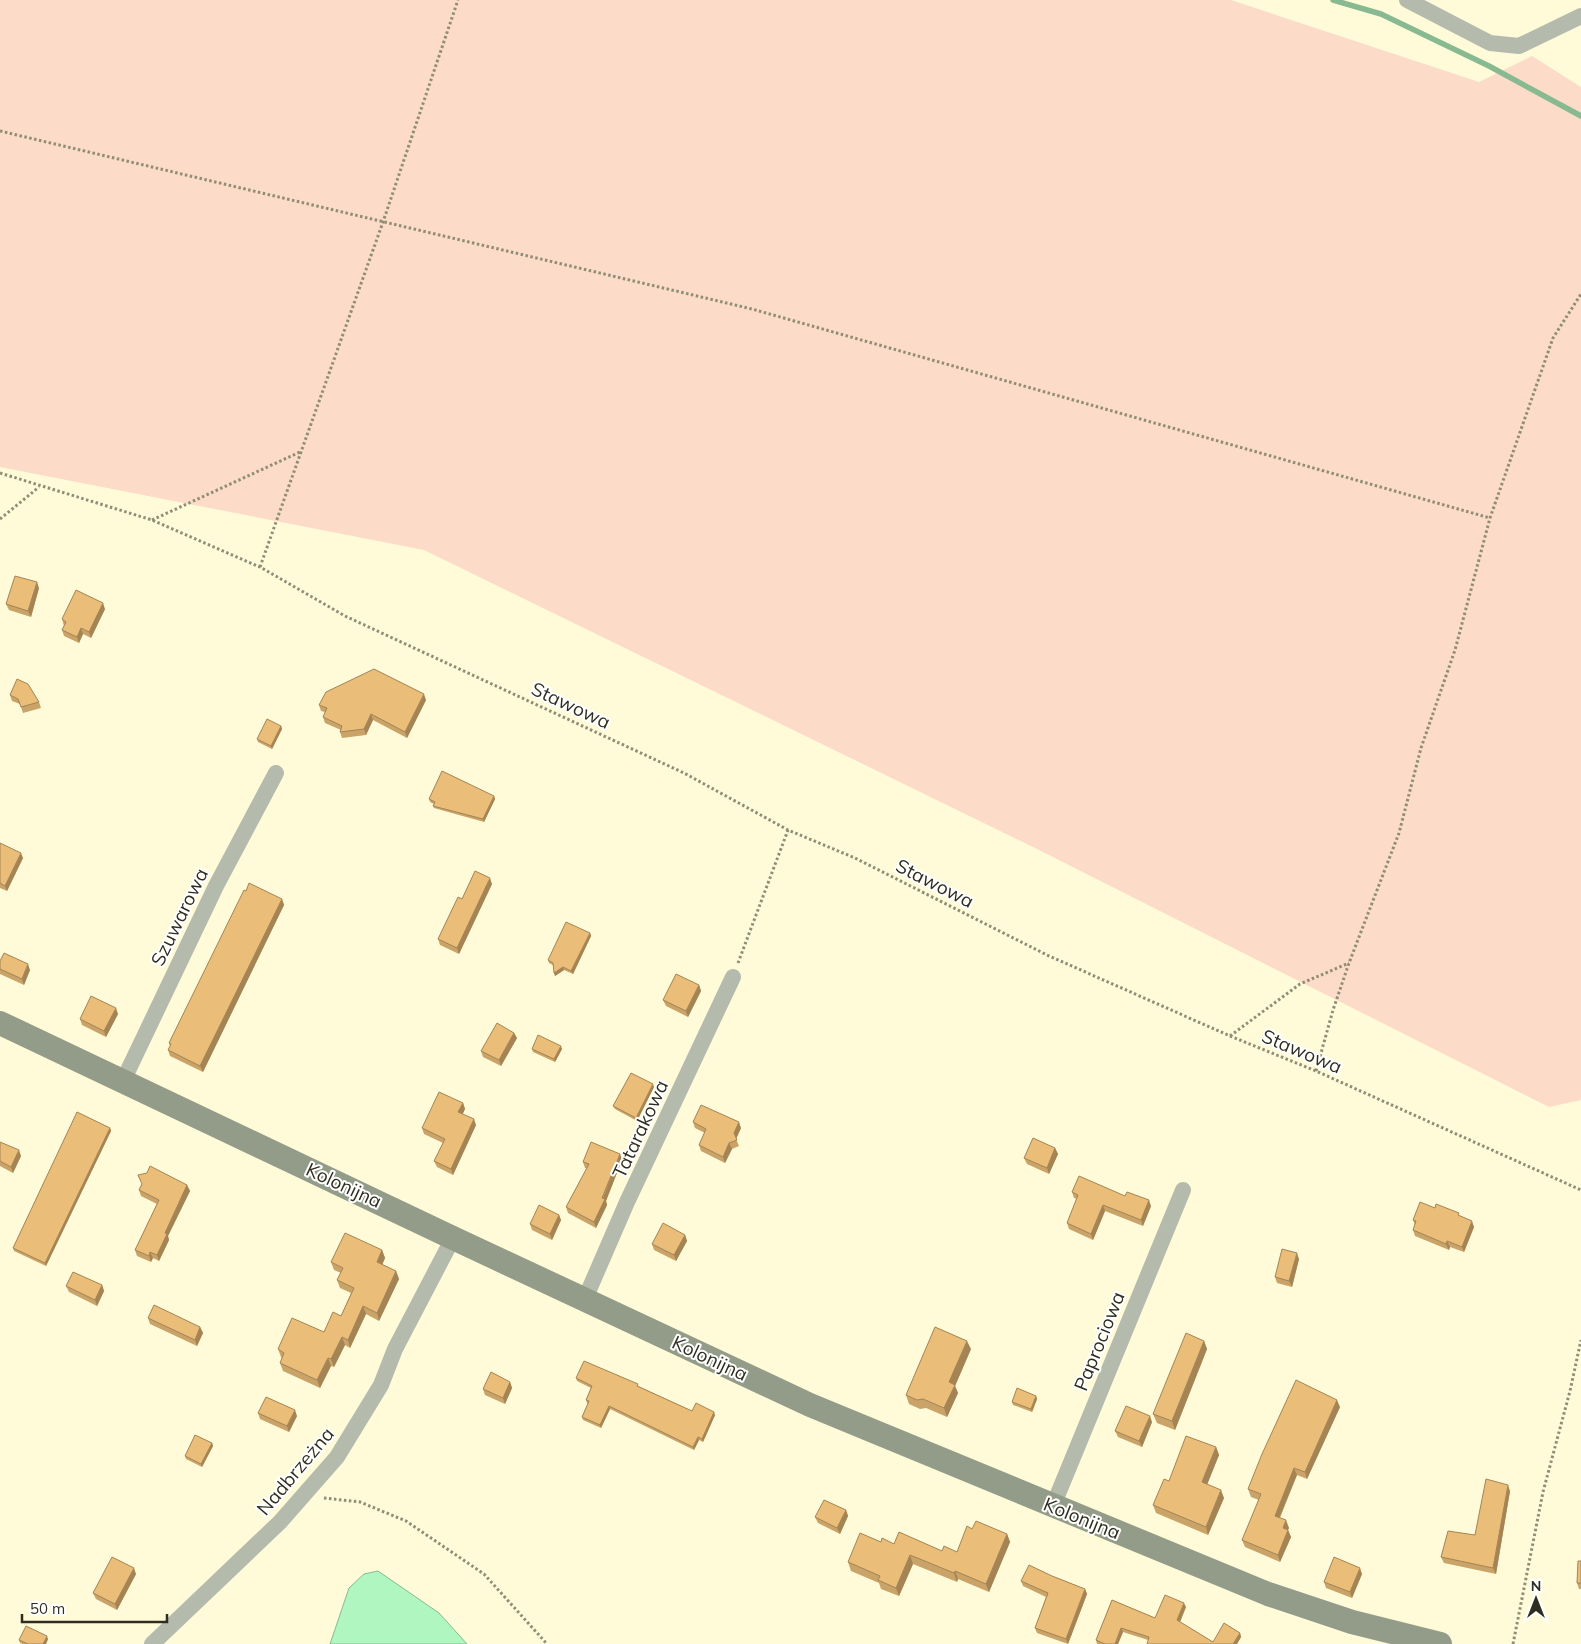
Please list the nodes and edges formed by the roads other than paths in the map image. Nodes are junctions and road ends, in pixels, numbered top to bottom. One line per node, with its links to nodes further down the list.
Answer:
1 (1407, 0): 2 (street)
2 (1581, 16)
3 (276, 773): 6 (street, Szuwarowa)
4 (733, 977): 9 (street, Tatarakowa)
5 (0, 1023): 6 (street, Kolonijna)
6 (122, 1081): 8 (street, Kolonijna)
7 (1183, 1190): 10 (street, Paprociowa)
8 (453, 1238): 9 (street, Kolonijna); 11 (street, Nadbrzeżna)
9 (585, 1299): 10 (street, Kolonijna)
10 (1053, 1506): 12 (street, Kolonijna)
11 (152, 1644)
12 (1440, 1644)

